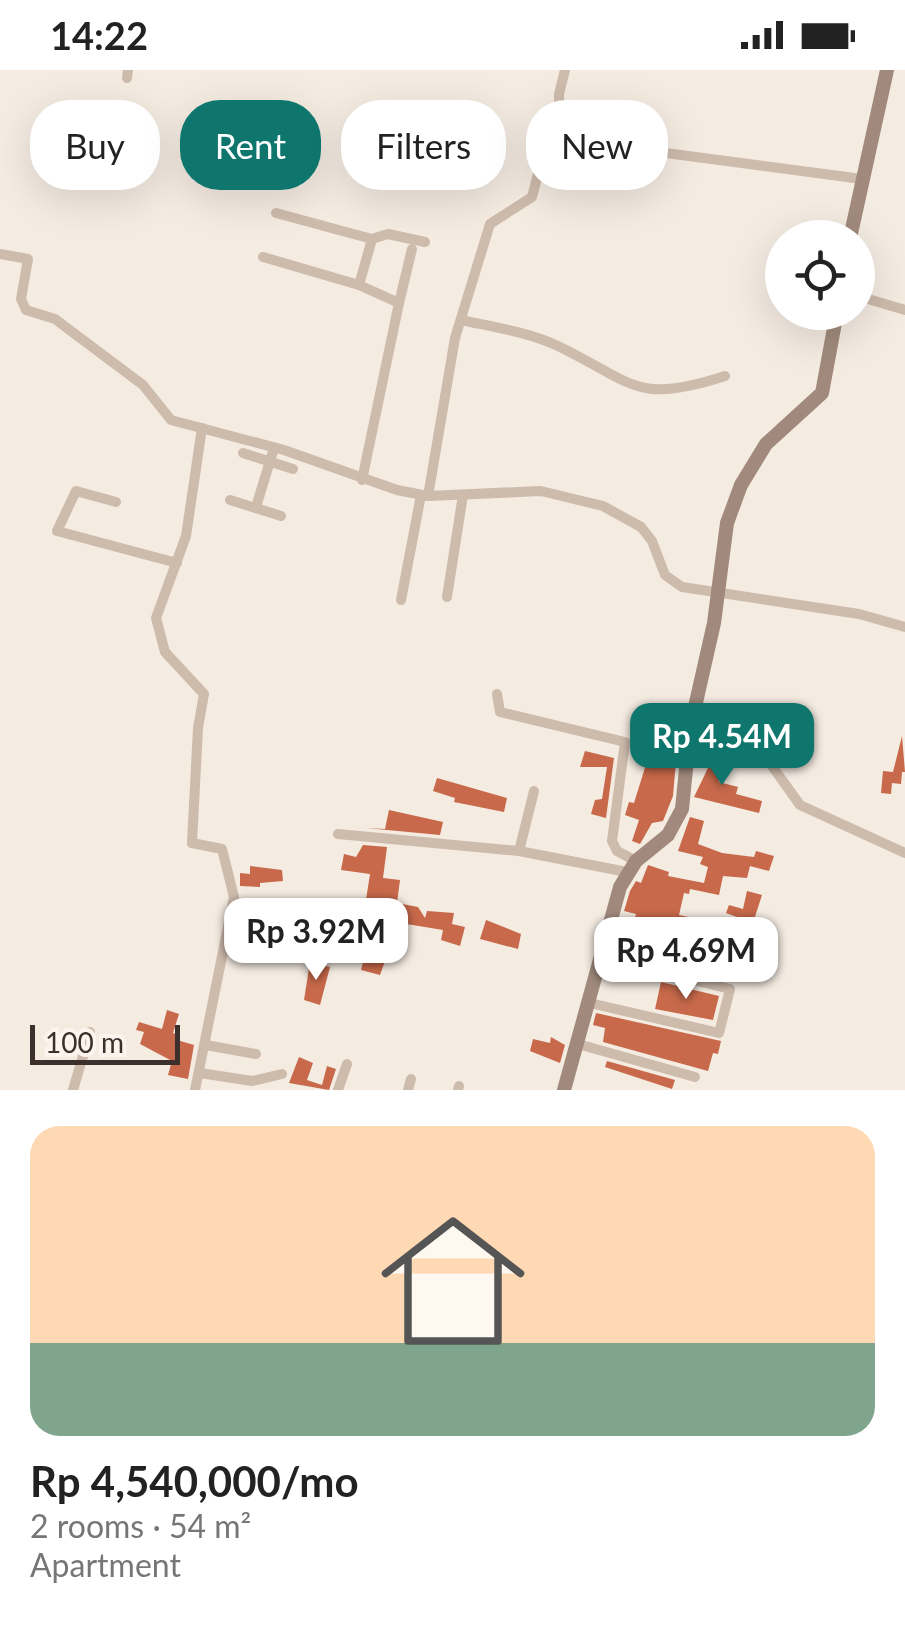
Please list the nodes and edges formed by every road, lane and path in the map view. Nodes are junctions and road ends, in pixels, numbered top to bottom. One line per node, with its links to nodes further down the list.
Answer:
1 (565, 70): 3 (street)
2 (887, 70): 5 (street)
3 (559, 100)
4 (668, 154): 5 (street)
5 (862, 180): 8 (street)
6 (533, 190): 18 (street)
7 (276, 213): 9 (street)
8 (854, 220)
9 (372, 239): 10 (street); 14 (street)
10 (425, 242)
11 (412, 249): 16 (street)
12 (0, 254): 21 (street)
13 (263, 257): 14 (street)
14 (359, 285): 16 (street)
15 (875, 301): 17 (street)
16 (399, 303): 26 (street)
17 (905, 310)
18 (461, 320): 20 (street); 27 (street)
19 (834, 330): 34 (street)
20 (725, 376)
21 (202, 428): 22 (street); 33 (street)
22 (274, 448): 24 (street); 26 (street)
23 (243, 454): 24 (street)
24 (270, 461): 25 (street); 31 (street)
25 (293, 469)
26 (362, 480): 27 (street)
27 (424, 495): 28 (street); 36 (street)
28 (464, 495): 34 (street); 35 (street)
29 (230, 500): 31 (street)
30 (116, 502): 33 (street)
31 (256, 507): 32 (street)
32 (281, 516)
33 (177, 563): 51 (street)
34 (717, 595): 37 (street); 39 (street)
35 (447, 597)
36 (401, 600)
37 (905, 626)
38 (496, 694): 44 (street)
39 (690, 728): 43 (street); 44 (street)
40 (534, 791): 42 (street)
41 (338, 834): 42 (street)
42 (519, 852): 44 (street)
43 (905, 853)
44 (631, 866): 48 (street)
45 (670, 933): 47 (street)
46 (665, 973): 47 (street)
47 (690, 979): 48 (street)
48 (590, 1002): 50 (street)
49 (90, 1032): 57 (street)
50 (578, 1044): 56 (street); 60 (street)
51 (206, 1045): 52 (street); 54 (street)
52 (256, 1054)
53 (347, 1064): 59 (street)
54 (200, 1073): 55 (street); 58 (street)
55 (282, 1074)
56 (695, 1077)
57 (73, 1090)
58 (195, 1090)
59 (338, 1090)
60 (564, 1090)

